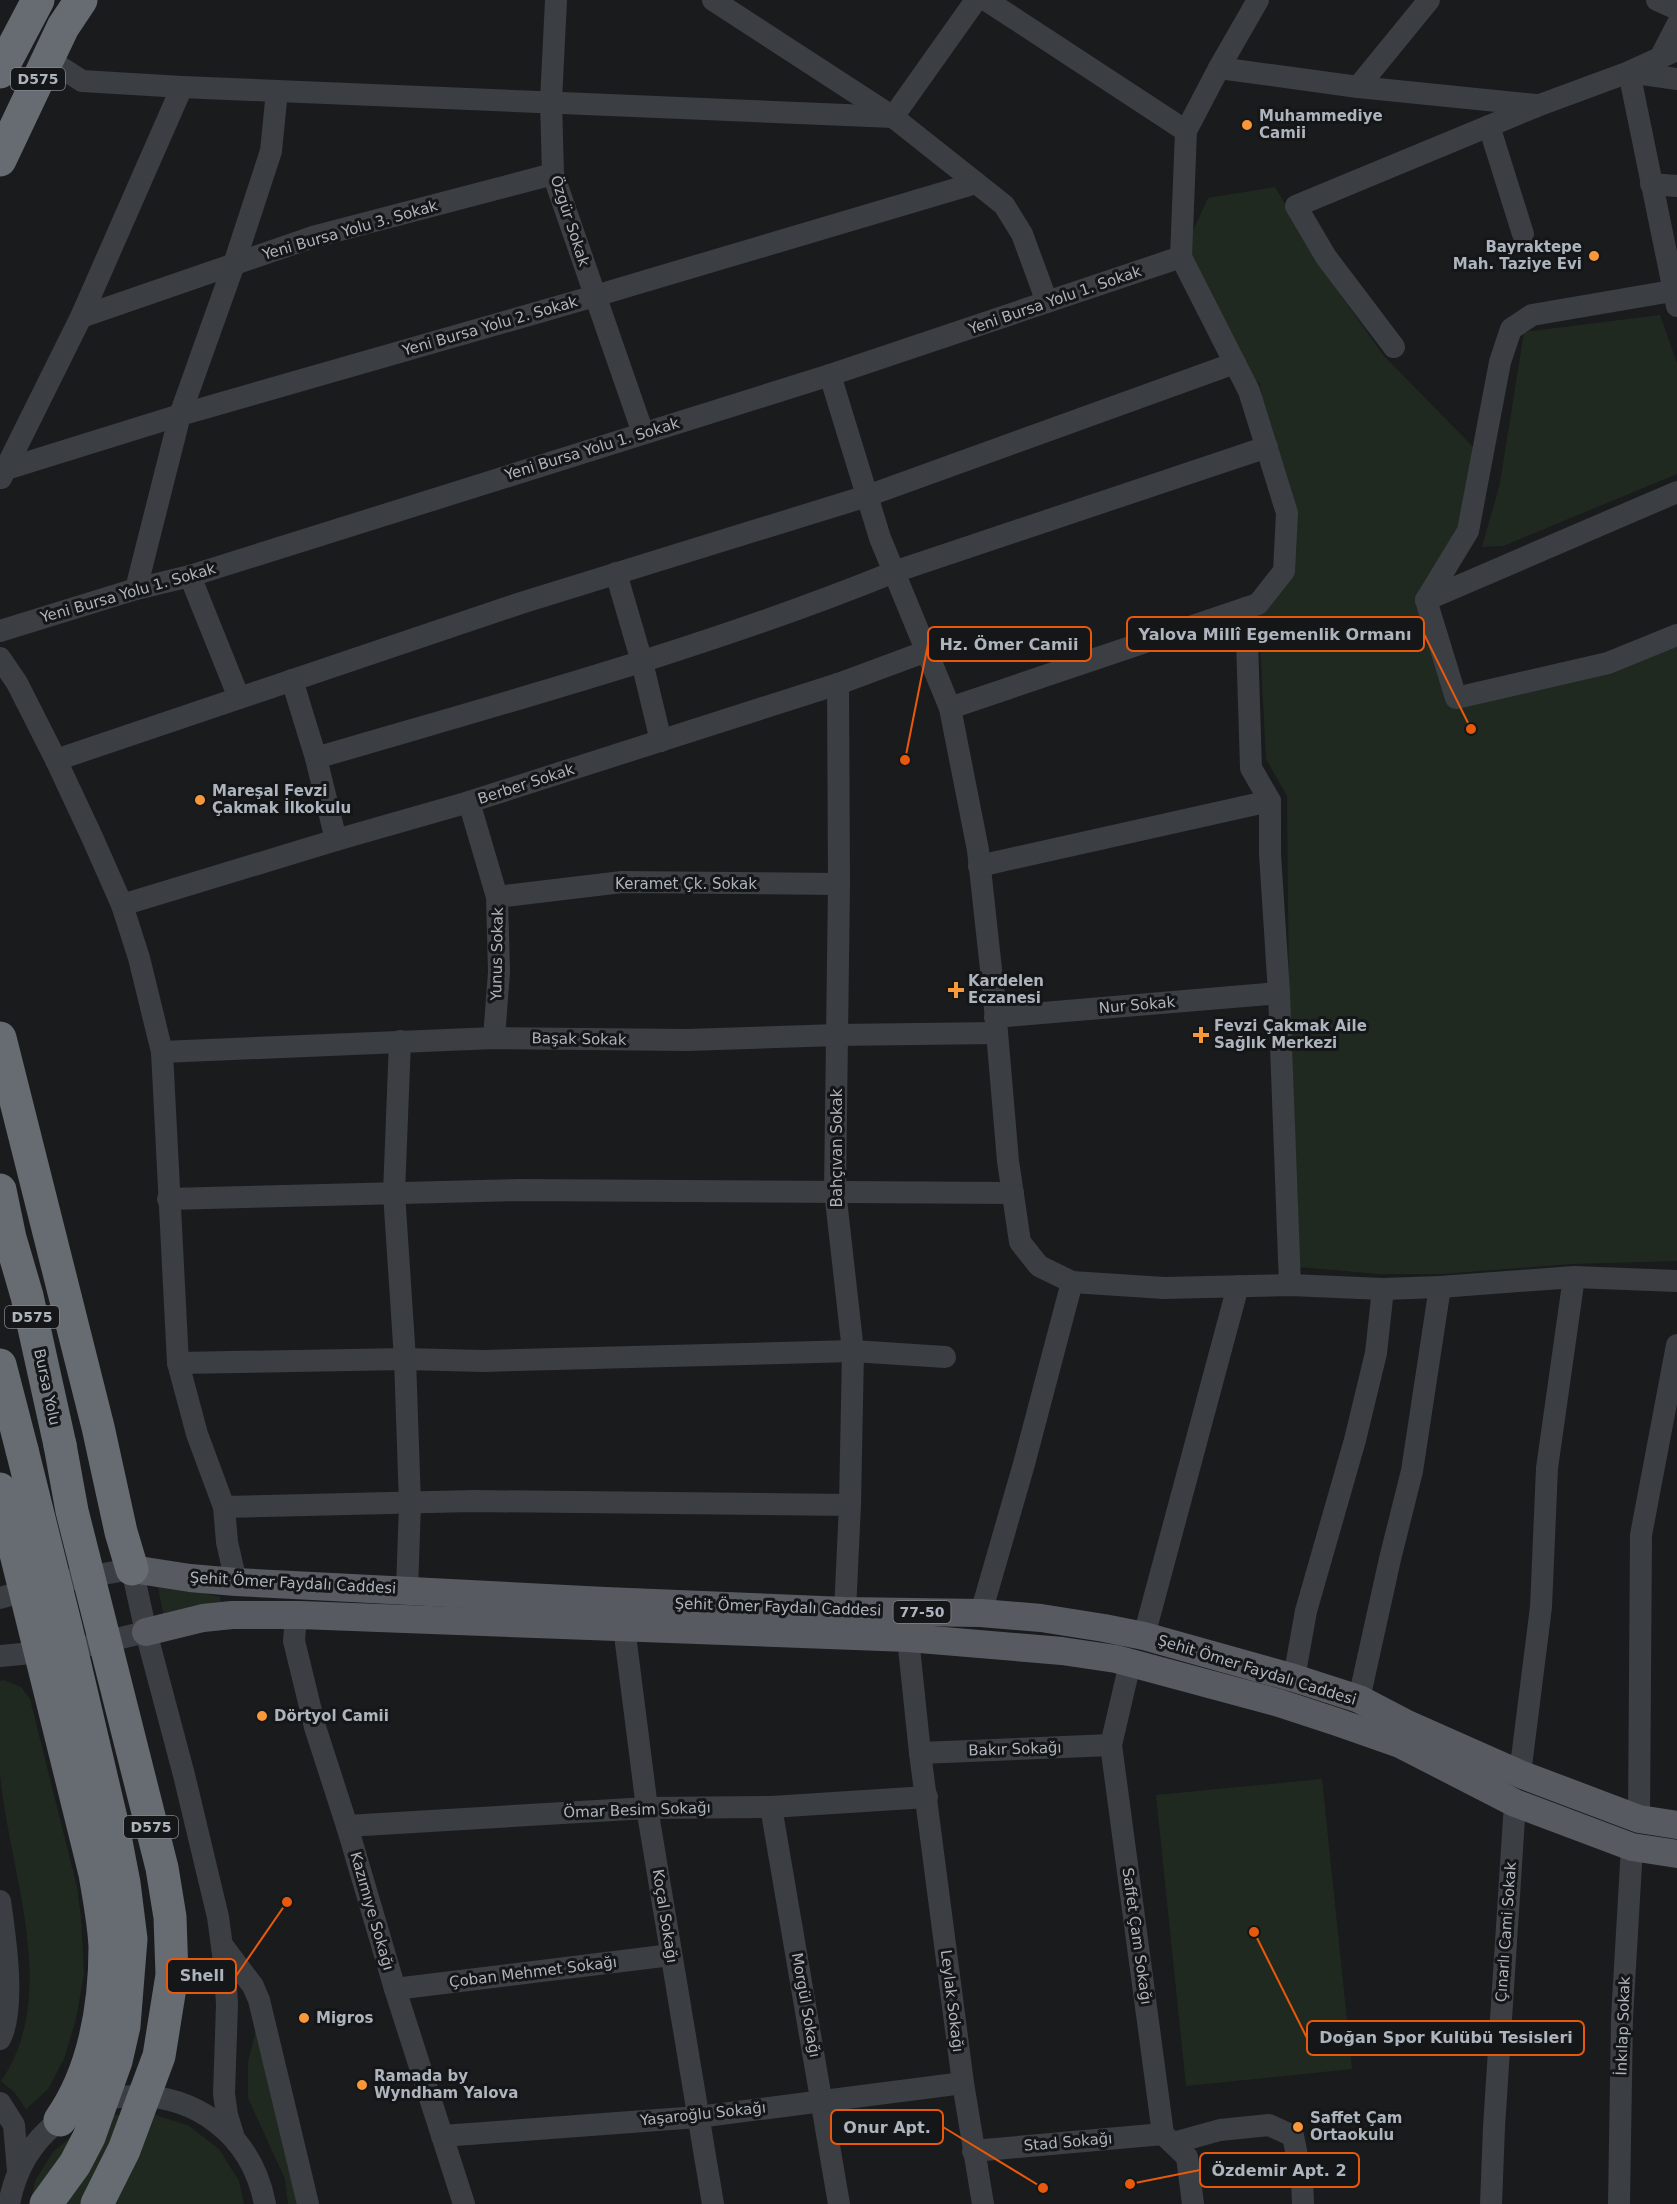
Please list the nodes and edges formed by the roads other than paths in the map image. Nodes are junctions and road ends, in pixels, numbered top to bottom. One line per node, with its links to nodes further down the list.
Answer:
1 (38, 0): 15 (highway, D575)
2 (81, 0): 13 (highway, D575)
3 (555, 0): 21 (street, Özgür Sokak)
4 (713, 0): 23 (street)
5 (976, 0): 23 (street)
6 (987, 0): 25 (street)
7 (1258, 0): 14 (street)
8 (1429, 0): 19 (street)
9 (1657, 0): 10 (street)
10 (1677, 9)
11 (1677, 25): 12 (street)
12 (1669, 54): 16 (street)
13 (48, 59): 18 (street); 26 (highway, D575)
14 (1219, 68): 19 (street); 25 (street)
15 (0, 72)
16 (1629, 72): 17 (street); 22 (street); 29 (street)
17 (1677, 79)
18 (182, 87): 20 (street); 37 (street)
19 (1358, 87): 22 (street)
20 (278, 91): 21 (street); 33 (street)
21 (551, 101): 23 (street); 27 (street, Özgür Sokak)
22 (1537, 106): 24 (street)
23 (893, 117): 28 (street)
24 (1489, 126): 31 (street); 38 (street)
25 (1186, 131): 32 (street)
26 (0, 160)
27 (553, 174): 33 (street, Yeni Bursa Yolu 3. Sokak); 35 (street, Özgür Sokak)
28 (976, 183): 35 (street, Yeni Bursa Yolu 2. Sokak); 36 (street)
29 (1651, 184): 30 (street); 34 (street)
30 (1677, 186)
31 (1523, 234)
32 (1181, 257): 36 (street, Yeni Bursa Yolu 1. Sokak); 39 (street)
33 (234, 264): 37 (street, Yeni Bursa Yolu 3. Sokak); 41 (street)
34 (1675, 295): 51 (street)
35 (595, 296): 41 (street, Yeni Bursa Yolu 2. Sokak); 42 (street, Özgür Sokak)
36 (1047, 302): 40 (street, Yeni Bursa Yolu 1. Sokak)
37 (81, 317): 44 (street)
38 (1394, 347)
39 (1235, 363): 43 (street); 46 (street)
40 (830, 375): 42 (street, Yeni Bursa Yolu 1. Sokak); 46 (street)
41 (180, 415): 44 (street, Yeni Bursa Yolu 2. Sokak); 50 (street)
42 (643, 433): 49 (street, Yeni Bursa Yolu 1. Sokak)
43 (1267, 447): 47 (street); 52 (street)
44 (2, 475)
45 (1677, 492): 51 (street)
46 (867, 496): 47 (street); 48 (street)
47 (894, 572): 55 (street); 57 (street)
48 (616, 573): 57 (street); 58 (street)
49 (190, 576): 50 (street, Yeni Bursa Yolu 1. Sokak); 60 (street)
50 (135, 589): 53 (street, Yeni Bursa Yolu 1. Sokak)
51 (1426, 600): 54 (street)
52 (1246, 608): 61 (street); 65 (street)
53 (0, 631)
54 (1677, 635)
55 (927, 651): 59 (street, Berber Sokak); 61 (street)
56 (0, 658): 64 (street)
57 (642, 662): 62 (street); 63 (street)
58 (292, 680): 60 (street); 63 (street)
59 (838, 684): 62 (street, Berber Sokak); 69 (street, Bahçıvan Sokak)
60 (239, 698): 64 (street)
61 (950, 708): 68 (street)
62 (661, 741): 66 (street, Berber Sokak)
63 (316, 758): 67 (street)
64 (56, 760): 71 (street)
65 (1270, 801): 68 (street); 72 (street)
66 (469, 802): 67 (street, Berber Sokak); 70 (street, Yunus Sokak)
67 (336, 840): 71 (street, Berber Sokak)
68 (979, 866): 73 (street)
69 (839, 884): 70 (street, Keramet Çk. Sokak); 74 (street, Bahçıvan Sokak)
70 (497, 897): 76 (street, Yunus Sokak)
71 (122, 905): 78 (street)
72 (1279, 993): 73 (street, Nur Sokak); 87 (street)
73 (996, 1025): 74 (street, Başak Sokak); 82 (street)
74 (837, 1035): 76 (street, Başak Sokak); 80 (street, Bahçıvan Sokak)
75 (0, 1038): 101 (highway)
76 (494, 1038): 77 (street, Başak Sokak)
77 (400, 1041): 78 (street, Başak Sokak); 81 (street)
78 (162, 1052): 83 (street)
79 (0, 1190): 146 (highway, Bursa Yolu / D575, bridge)
80 (835, 1191): 81 (street); 82 (street); 92 (street, Bahçıvan Sokak)
81 (394, 1193): 83 (street); 94 (street)
82 (1013, 1193): 86 (street)
83 (168, 1199): 95 (street)
84 (1574, 1277): 85 (street); 89 (street); 119 (street)
85 (1677, 1281)
86 (1072, 1282): 88 (street); 106 (street)
87 (1290, 1285): 88 (street); 90 (street)
88 (1238, 1286): 110 (street)
89 (1440, 1287): 90 (street); 116 (street)
90 (1383, 1289): 115 (street)
91 (1677, 1345): 124 (street)
92 (853, 1351): 93 (street); 94 (street); 99 (street, Bahçıvan Sokak)
93 (945, 1357)
94 (405, 1359): 95 (street); 98 (street)
95 (178, 1363): 100 (street)
96 (0, 1365): 145 (highway, D575, bridge)
97 (0, 1489): 104 (highway)
98 (410, 1504): 99 (street); 100 (street); 103 (street)
99 (850, 1505): 105 (street, Bahçıvan Sokak)
100 (224, 1507): 102 (street)
101 (132, 1569): 102 (main road, Şehit Ömer Faydalı Caddesi / 77-50); 104 (street); 109 (street)
102 (236, 1582): 103 (main road, Şehit Ömer Faydalı Caddesi / 77-50)
103 (407, 1590): 105 (main road, Şehit Ömer Faydalı Caddesi / 77-50)
104 (12, 1594): 112 (highway)
105 (845, 1611): 106 (main road, Şehit Ömer Faydalı Caddesi / 77-50)
106 (981, 1613): 110 (main road, Şehit Ömer Faydalı Caddesi / 77-50)
107 (300, 1615): 108 (main road, Şehit Ömer Faydalı Caddesi / 77-50); 109 (main road, Şehit Ömer Faydalı Caddesi / 77-50); 126 (street, Kazımıye Sokağı)
108 (624, 1627): 111 (main road, Şehit Ömer Faydalı Caddesi / 77-50); 123 (street, Koçal Sokağı)
109 (146, 1632): 112 (street); 130 (street)
110 (1144, 1636): 115 (main road, Şehit Ömer Faydalı Caddesi / 77-50)
111 (908, 1638): 114 (main road, Şehit Ömer Faydalı Caddesi / 77-50); 118 (street, Leylak Sokağı)
112 (40, 1652): 113 (street); 138 (highway)
113 (0, 1656)
114 (1138, 1664): 117 (street, Saffet Çam Sokağı); 121 (main road, Şehit Ömer Faydalı Caddesi / 77-50)
115 (1294, 1678): 116 (main road, Şehit Ömer Faydalı Caddesi / 77-50)
116 (1359, 1699): 119 (main road, Şehit Ömer Faydalı Caddesi / 77-50)
117 (1111, 1745): 118 (street, Bakır Sokağı); 141 (street, Saffet Çam Sokağı)
118 (920, 1753): 120 (street, Leylak Sokağı)
119 (1520, 1774): 124 (main road, Şehit Ömer Faydalı Caddesi / 77-50)
120 (927, 1797): 122 (street, Ömar Besim Sokağı); 134 (street, Leylak Sokağı)
121 (1515, 1803): 127 (main road, Şehit Ömer Faydalı Caddesi / 77-50); 155 (street, Çınarlı Cami Sokak)
122 (771, 1807): 123 (street, Ömar Besim Sokağı); 135 (street, Morgül Sokağı)
123 (647, 1808): 126 (street, Ömar Besim Sokağı); 131 (street, Koçal Sokağı)
124 (1640, 1820): 125 (main road, Şehit Ömer Faydalı Caddesi / 77-50)
125 (1677, 1825)
126 (347, 1826): 132 (street, Kazımıye Sokağı)
127 (1632, 1847): 128 (main road, Şehit Ömer Faydalı Caddesi / 77-50); 156 (street, İnkılap Sokak)
128 (1677, 1854)
129 (0, 1900): 133 (street)
130 (222, 1945): 140 (street); 148 (street)
131 (671, 1955): 132 (street, Çoban Mehmet Sokağı); 137 (street, Koçal Sokağı)
132 (395, 1989): 139 (street, Kazımıye Sokağı)
133 (0, 2039)
134 (963, 2083): 135 (street, Yaşaroğlu Sokağı); 142 (street, Leylak Sokağı)
135 (823, 2101): 137 (street, Yaşaroğlu Sokağı); 151 (street, Morgül Sokağı)
136 (0, 2103): 143 (street)
137 (698, 2117): 139 (street, Yaşaroğlu Sokağı); 150 (street, Koçal Sokağı)
138 (60, 2120): 140 (street); 143 (street)
139 (442, 2136): 149 (street, Kazımıye Sokağı)
140 (234, 2138): 147 (street)
141 (1168, 2139): 142 (street, Stad Sokağı); 153 (street, Saffet Çam Sokağı); 154 (street, Stad Sokağı)
142 (973, 2151): 152 (street, Leylak Sokağı)
143 (18, 2171): 144 (street)
144 (9, 2204)
145 (46, 2204)
146 (97, 2204)
147 (265, 2204)
148 (308, 2204)
149 (464, 2204)
150 (713, 2204)
151 (839, 2204)
152 (983, 2204)
153 (1193, 2204)
154 (1303, 2204)
155 (1491, 2204)
156 (1619, 2204)

